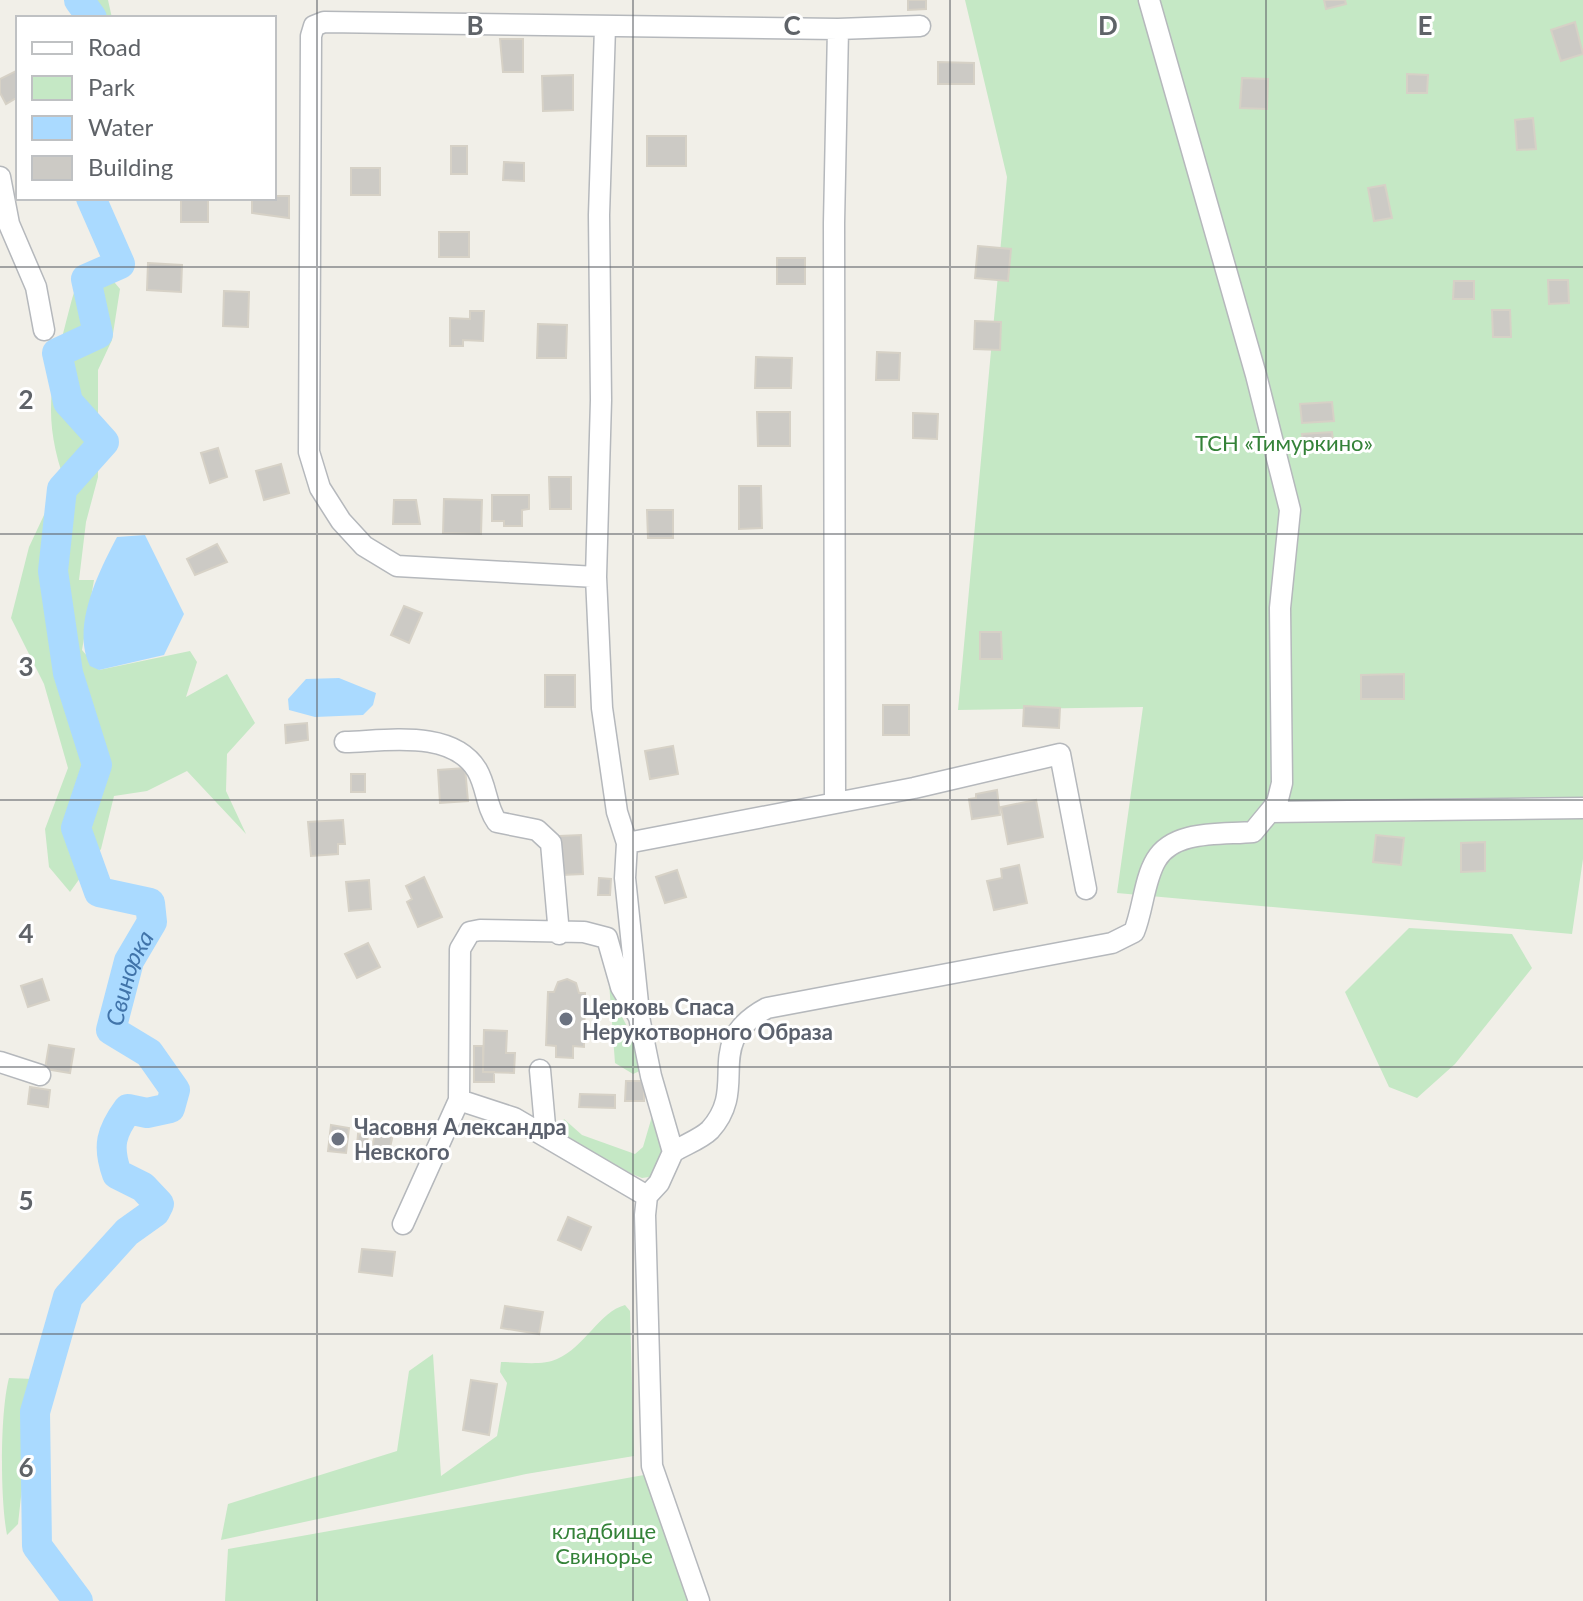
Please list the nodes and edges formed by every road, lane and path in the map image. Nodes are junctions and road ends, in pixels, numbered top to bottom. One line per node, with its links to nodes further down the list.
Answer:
1 (1149, 0): 11 (street)
2 (920, 26): 4 (street)
3 (605, 27): 4 (street); 7 (street); 7 (street)
4 (838, 29): 9 (street)
5 (0, 177): 6 (street)
6 (44, 330)
7 (596, 577): 12 (street)
8 (345, 742): 14 (street)
9 (835, 802): 12 (street); 13 (street)
10 (1583, 808): 11 (street)
11 (1270, 812): 21 (street)
12 (627, 843): 15 (street)
13 (1086, 889)
14 (559, 934): 15 (street); 19 (street)
15 (639, 1017): 21 (street)
16 (0, 1062): 18 (street)
17 (540, 1070): 20 (street)
18 (40, 1075)
19 (459, 1100): 20 (street); 23 (street)
20 (546, 1137): 22 (street)
21 (673, 1152): 22 (street)
22 (647, 1196): 24 (street)
23 (403, 1224)
24 (699, 1601)

